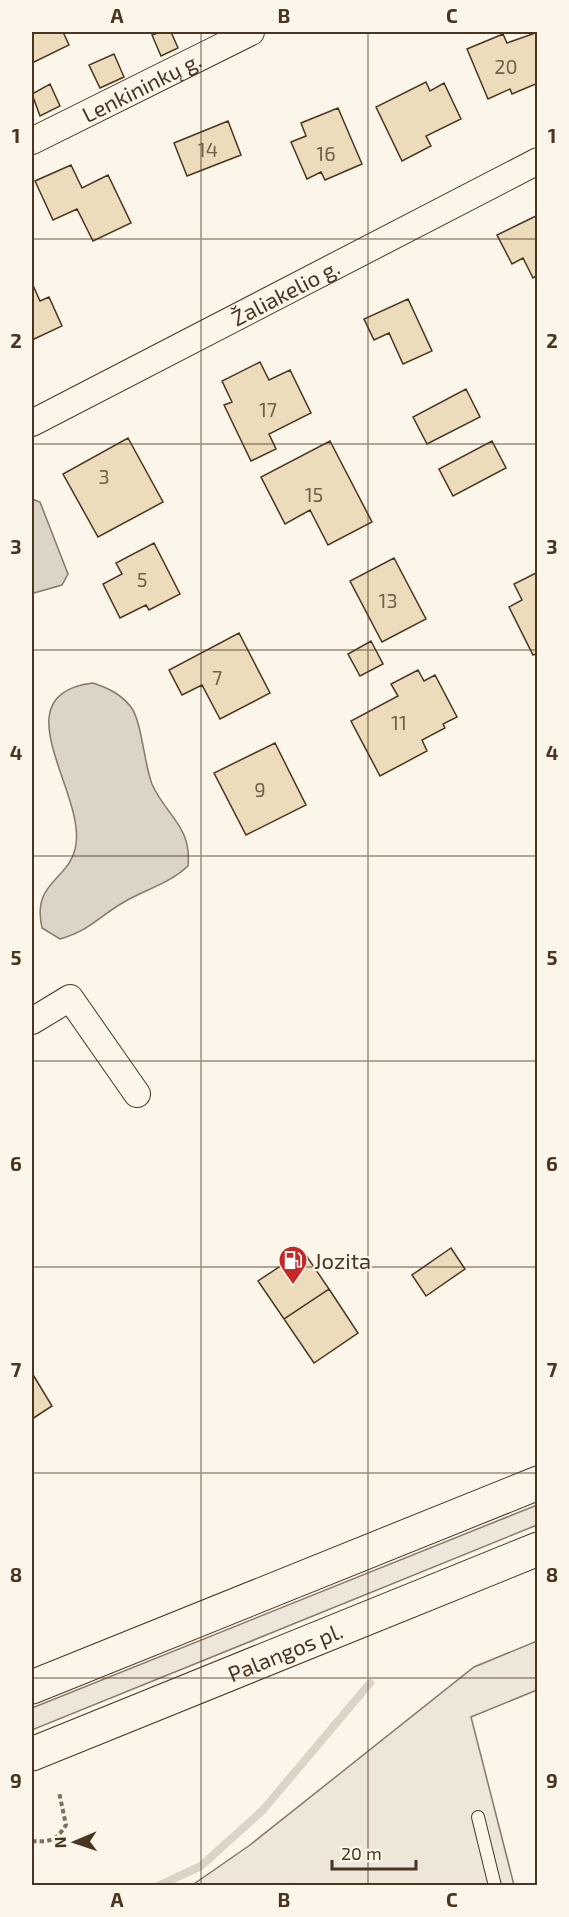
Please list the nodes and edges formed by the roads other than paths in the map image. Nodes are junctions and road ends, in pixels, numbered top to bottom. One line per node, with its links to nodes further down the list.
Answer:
1 (251, 32): 2 (street, Lenkininkų g.)
2 (32, 141)
3 (537, 161): 4 (street, Žaliakelio g.)
4 (32, 423)
5 (32, 1021): 6 (street)
6 (137, 1094)
7 (537, 1483): 9 (highway)
8 (537, 1549): 10 (highway, Palangos pl.)
9 (32, 1687)
10 (32, 1754)
11 (478, 1817): 12 (lane)
12 (495, 1886)

